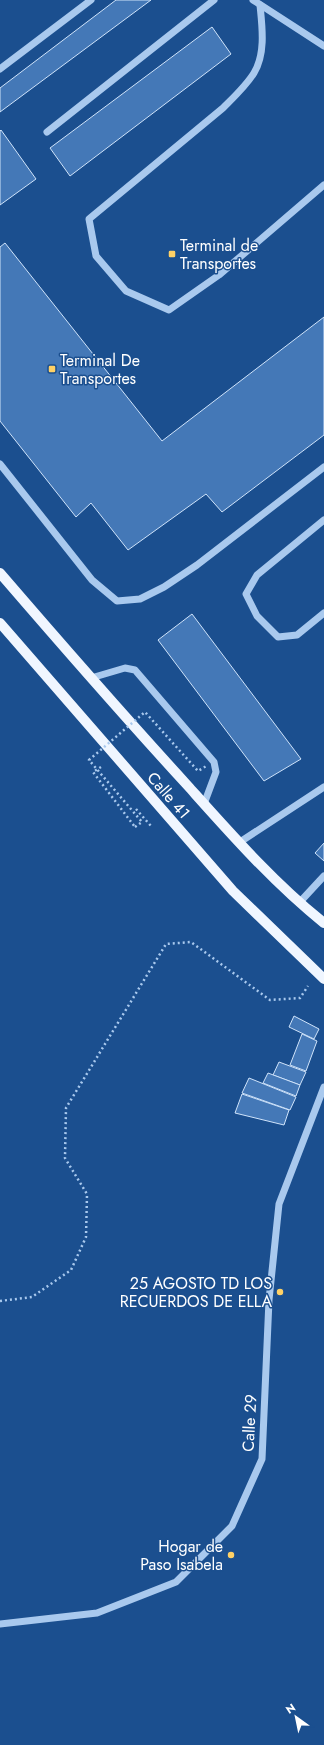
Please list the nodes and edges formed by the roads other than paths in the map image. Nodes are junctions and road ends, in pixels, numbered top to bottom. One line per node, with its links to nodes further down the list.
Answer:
1 (91, 0): 6 (street)
2 (214, 0): 7 (street)
3 (252, 0): 4 (street)
4 (260, 5): 5 (street); 8 (street)
5 (324, 46)
6 (0, 69)
7 (47, 132)
8 (324, 185)
9 (0, 464): 10 (street)
10 (324, 467)
11 (324, 520): 13 (street)
12 (0, 572): 15 (main road, Calle 41)
13 (324, 613)
14 (0, 623): 22 (main road, Calle 41)
15 (90, 678): 17 (main road, Calle 41); 17 (street)
16 (324, 787): 18 (street)
17 (204, 804): 18 (main road, Calle 41)
18 (240, 842): 20 (main road, Calle 41)
19 (324, 876): 20 (street)
20 (299, 903): 21 (main road, Calle 41)
21 (324, 923)
22 (324, 979)
23 (324, 1087): 24 (street, Calle 29)
24 (0, 1624)

